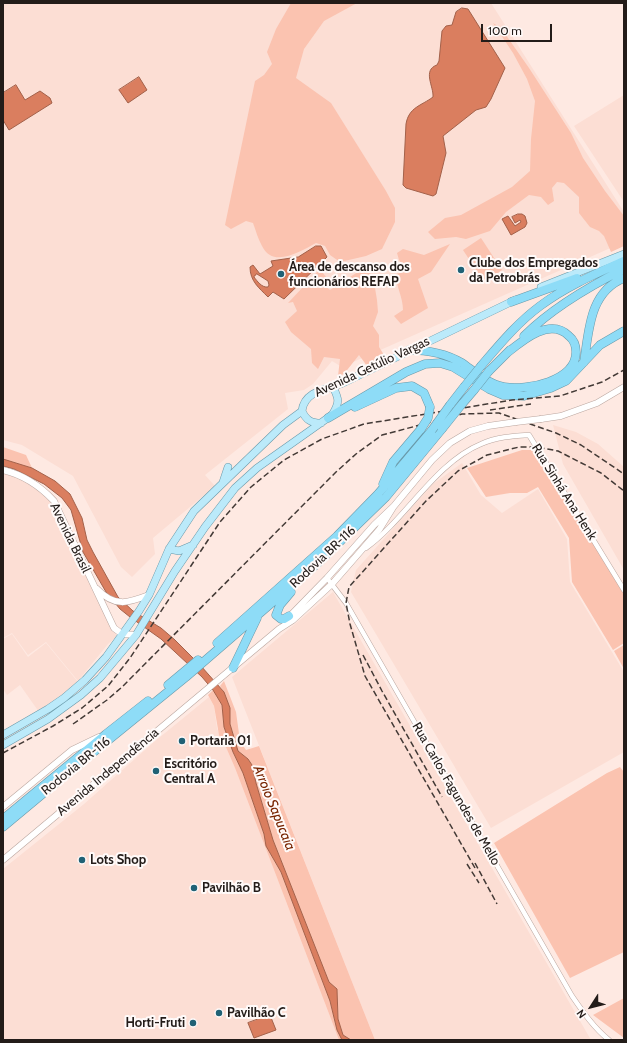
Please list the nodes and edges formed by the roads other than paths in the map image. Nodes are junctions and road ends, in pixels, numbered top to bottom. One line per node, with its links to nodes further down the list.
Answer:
1 (624, 254): 6 (main road, Avenida Getúlio Vargas)
2 (624, 261): 4 (highway, Rodovia BR-116)
3 (624, 269): 9 (highway, Rodovia BR-116)
4 (601, 271): 6 (highway); 18 (highway, Rodovia BR-116, bridge)
5 (624, 278): 10 (highway)
6 (511, 302): 8 (main road, Avenida Getúlio Vargas)
7 (624, 331): 10 (highway)
8 (409, 350): 9 (highway); 11 (main road, Avenida Getúlio Vargas)
9 (508, 353): 22 (highway, Rodovia BR-116, bridge)
10 (584, 362): 14 (highway)
11 (333, 387): 13 (main road, Avenida Getúlio Vargas); 14 (main road)
12 (624, 387): 21 (main road, bridge)
13 (302, 411): 14 (main road); 17 (main road, Avenida Getúlio Vargas)
14 (325, 421): 18 (highway, bridge); 19 (main road)
15 (228, 467): 17 (main road)
16 (3, 470): 25 (main road, Avenida Brasil)
17 (222, 484): 20 (main road, Avenida Getúlio Vargas)
18 (378, 494): 33 (highway, Rodovia BR-116)
19 (193, 545): 20 (main road); 32 (main road)
20 (169, 548): 27 (main road, Avenida Getúlio Vargas)
21 (354, 552): 23 (main road); 24 (main road); 26 (street, Rua Sinhá Ana Henk)
22 (307, 573): 28 (highway, Rodovia BR-116); 29 (highway)
23 (327, 578): 24 (street, Rua Carlos Fagundes de Mello); 29 (main road)
24 (332, 584): 30 (main road); 45 (street, Rua Carlos Fagundes de Mello)
25 (94, 585): 27 (main road, Avenida Brasil); 31 (main road, Avenida Brasil)
26 (624, 590)
27 (149, 595): 31 (main road, Avenida Getúlio Vargas)
28 (259, 614): 33 (highway, Rodovia BR-116); 34 (highway)
29 (289, 616): 30 (main road)
30 (278, 629): 34 (main road, Avenida Independência)
31 (122, 634): 32 (main road); 36 (main road, Avenida Getúlio Vargas)
32 (136, 634): 37 (main road)
33 (205, 657): 35 (highway, Rodovia BR-116)
34 (233, 668): 44 (main road, Avenida Independência)
35 (184, 675): 38 (highway, Rodovia BR-116); 43 (highway, Rodovia BR-116)
36 (85, 680): 37 (main road); 39 (main road, Avenida Getúlio Vargas)
37 (90, 687): 40 (main road)
38 (106, 734): 41 (main road, Rodovia BR-116); 42 (highway, Rodovia BR-116)
39 (4, 735): 40 (main road)
40 (6, 743)
41 (3, 807)
42 (3, 819)
43 (3, 827)
44 (3, 860)
45 (610, 1040)

